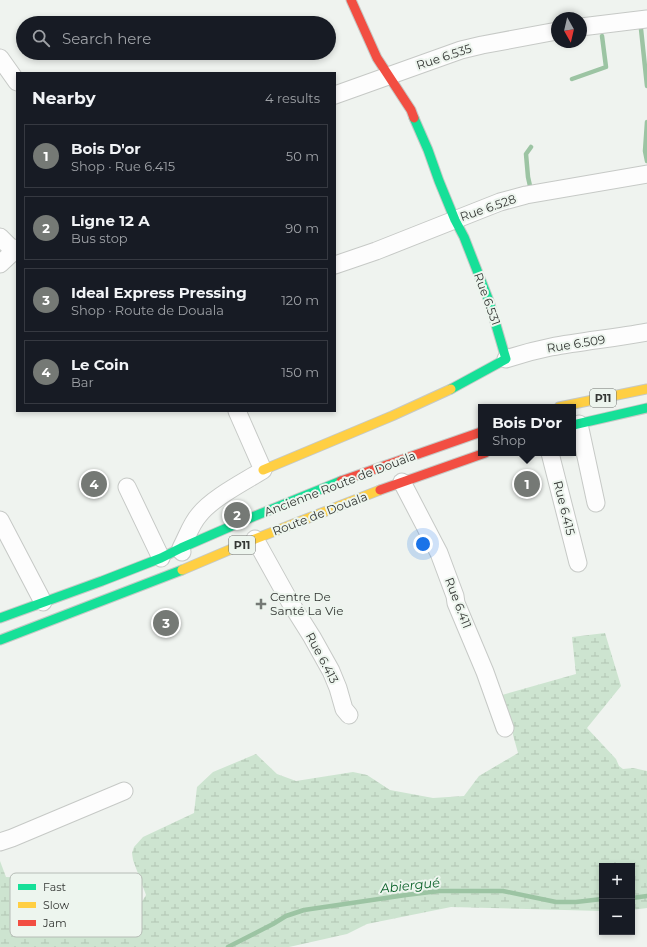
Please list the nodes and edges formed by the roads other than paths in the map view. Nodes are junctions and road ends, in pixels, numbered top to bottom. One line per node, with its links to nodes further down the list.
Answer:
1 (351, 0): 6 (main road, Rue 6.531)
2 (647, 19): 3 (street)
3 (587, 26)
4 (551, 32): 6 (street, Rue 6.535)
5 (0, 58): 7 (street)
6 (389, 76): 8 (street, Rue 6.535); 10 (main road, Rue 6.531)
7 (16, 81)
8 (336, 95)
9 (647, 174): 10 (street, Rue 6.528)
10 (455, 220): 14 (street, Rue 6.528); 16 (main road, Rue 6.531)
11 (0, 237): 12 (street)
12 (16, 250): 13 (street)
13 (0, 264)
14 (336, 265)
15 (647, 332): 16 (street, Rue 6.509)
16 (506, 359): 25 (main road)
17 (647, 389): 18 (main road, P11)
18 (574, 404)
19 (647, 408): 21 (main road, P11)
20 (237, 412): 25 (street)
21 (576, 424): 28 (street)
22 (478, 433): 31 (main road, Ancienne Route de Douala / P11)
23 (478, 455): 26 (main road, Route de Douala / P11)
24 (551, 456): 33 (street, Rue 6.415)
25 (263, 470): 31 (street)
26 (402, 482): 30 (main road, Route de Douala / P11); 39 (street, Rue 6.411)
27 (127, 487): 32 (street)
28 (596, 503)
29 (0, 520): 35 (street)
30 (255, 539): 34 (main road, Route de Douala / P11); 38 (street, Rue 6.413)
31 (181, 548): 32 (main road, Ancienne Route de Douala / P11); 34 (street)
32 (161, 558): 35 (main road, Ancienne Route de Douala / P11)
33 (578, 563)
34 (188, 568): 37 (main road, Route de Douala / P11)
35 (43, 602): 36 (main road, Ancienne Route de Douala / P11)
36 (0, 618)
37 (0, 640)
38 (349, 715)
39 (504, 728)
40 (124, 791): 41 (street)
41 (0, 842)

